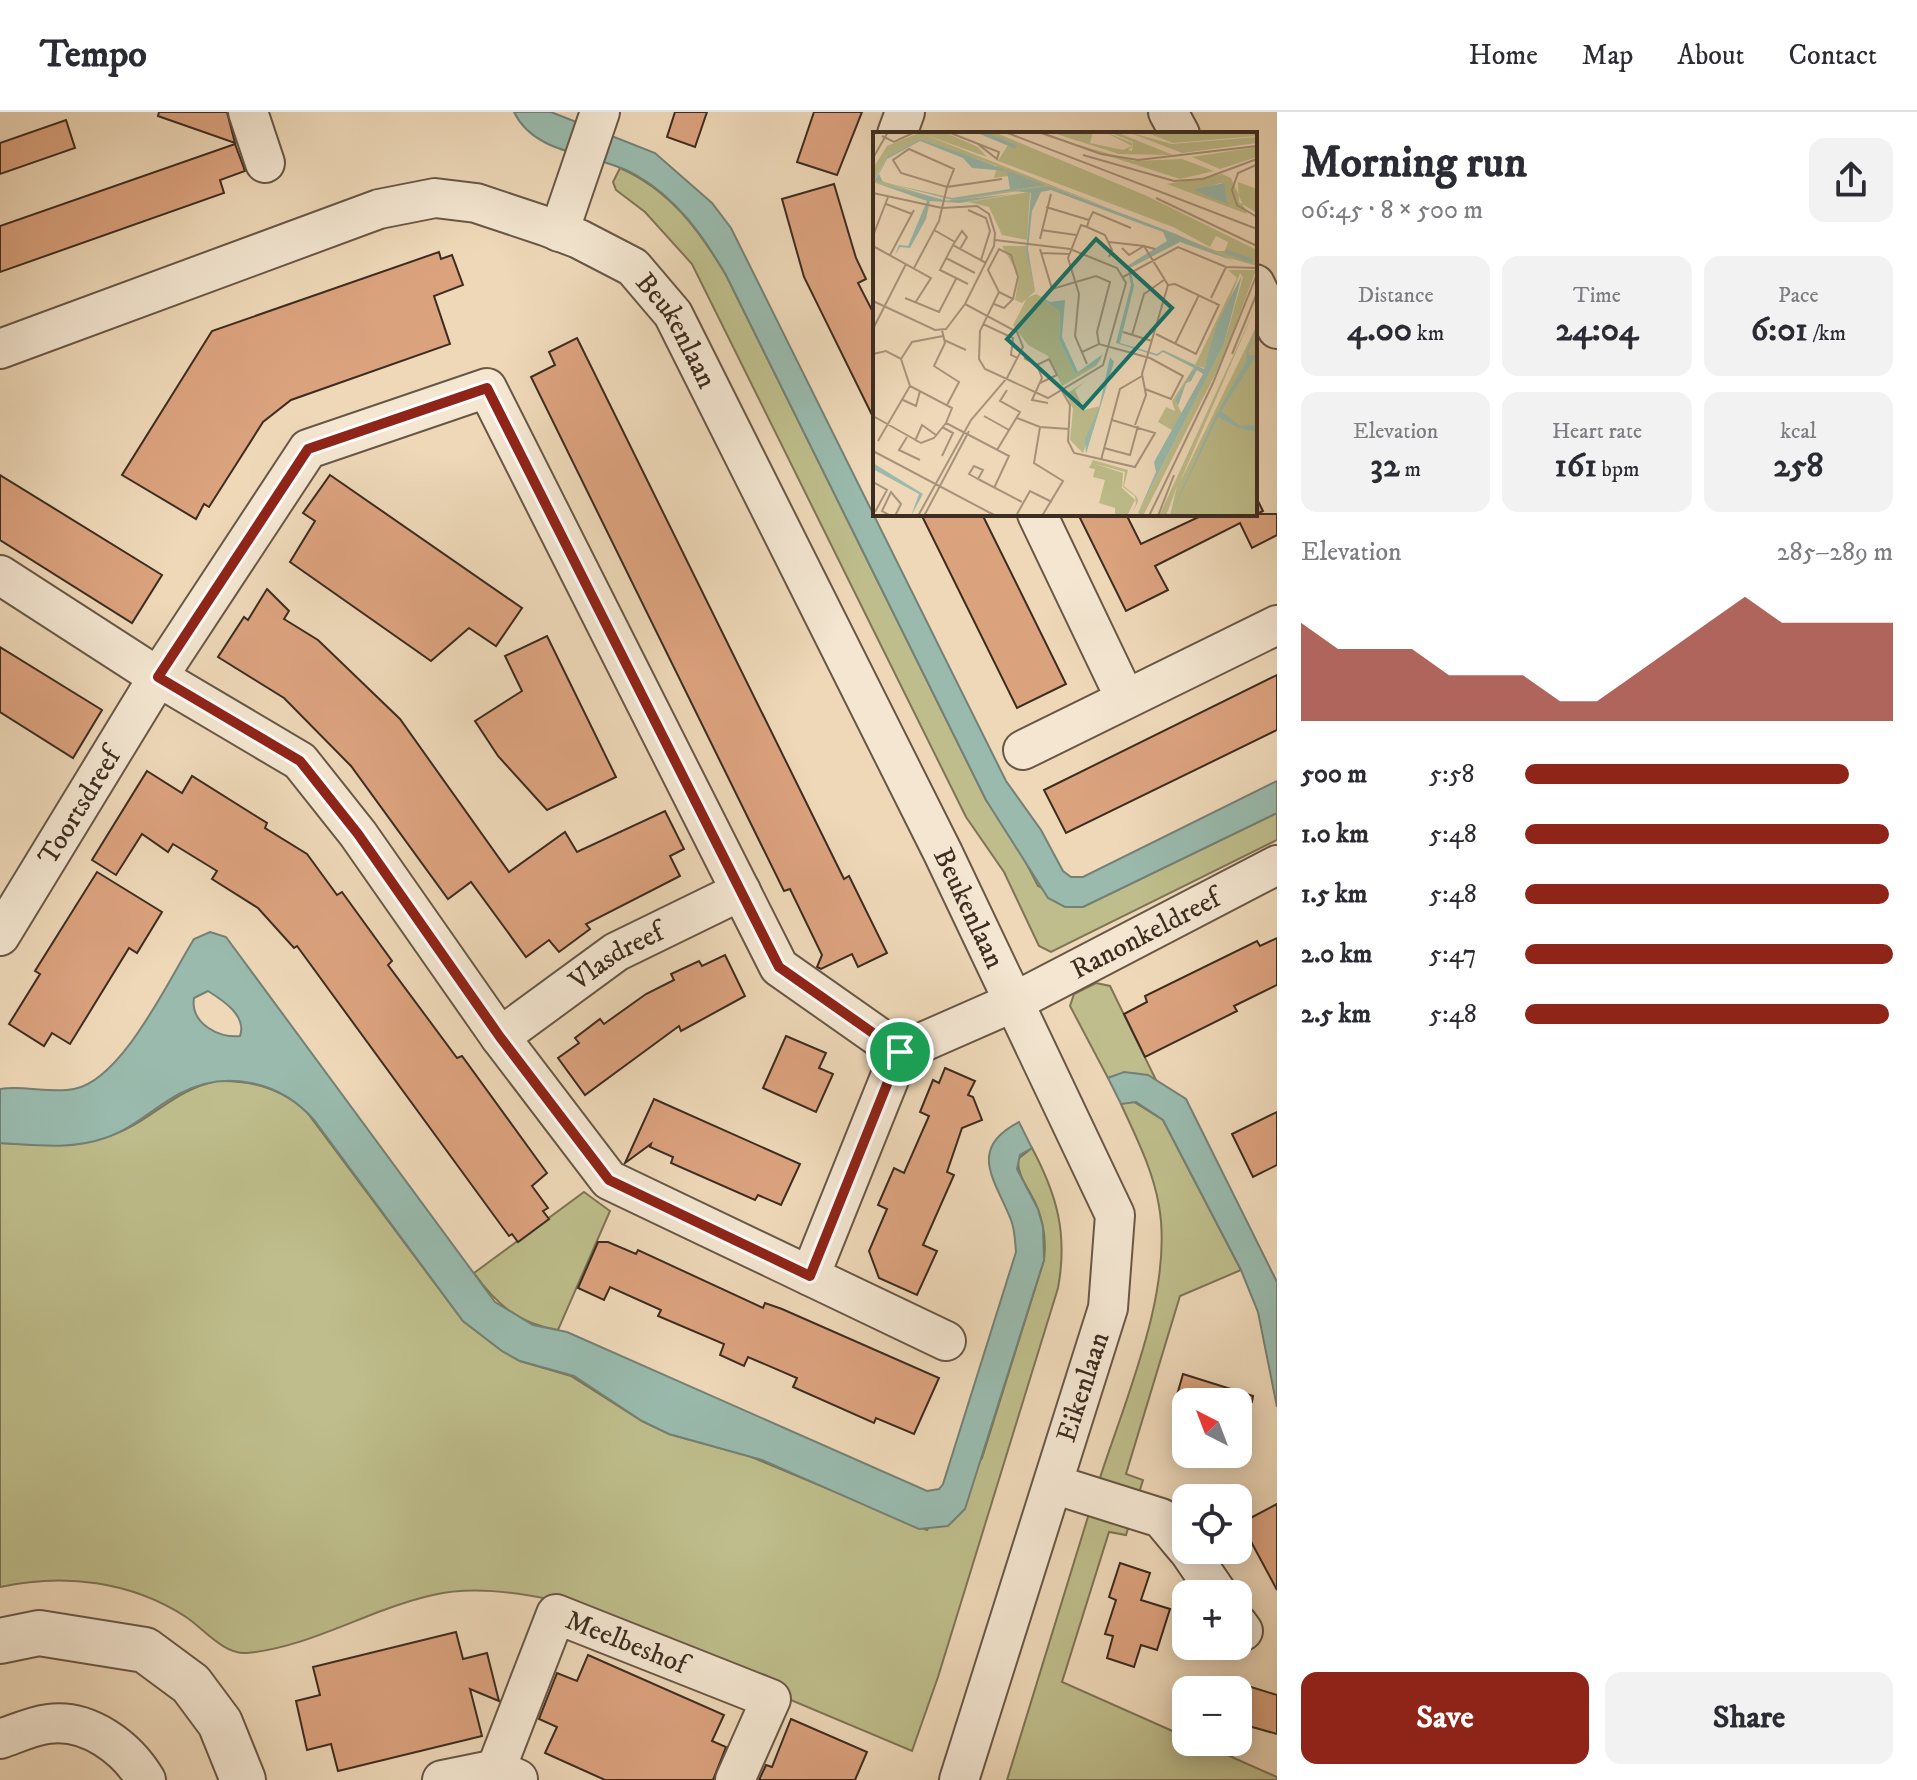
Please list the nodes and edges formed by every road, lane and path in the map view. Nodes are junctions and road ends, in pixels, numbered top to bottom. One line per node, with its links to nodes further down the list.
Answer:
1 (248, 112): 7 (street)
2 (905, 112): 5 (street)
3 (1168, 112): 6 (street)
4 (598, 118): 8 (street)
5 (898, 132)
6 (1179, 132)
7 (265, 163)
8 (559, 232): 11 (street, Beukenlaan); 21 (street, Beukenlaan)
9 (1257, 288): 10 (street)
10 (1277, 329)
11 (0, 349)
12 (1038, 516): 16 (street)
13 (0, 575): 15 (street)
14 (1277, 625): 16 (street)
15 (158, 677): 19 (street, Toortsdreef); 20 (street, Toortsdreef); 22 (street)
16 (1125, 698): 17 (street)
17 (1023, 750)
18 (1277, 865): 21 (street, Ranonkeldreef)
19 (741, 891): 22 (street, Vlasdreef); 23 (street)
20 (0, 936)
21 (1014, 1002): 23 (street, Ranonkeldreef); 26 (street, Eikenlaan)
22 (500, 1037): 24 (street)
23 (900, 1052): 24 (street)
24 (810, 1276): 25 (street)
25 (946, 1341)
26 (1053, 1484): 27 (street); 35 (street, Eikenlaan)
27 (1172, 1531)
28 (0, 1641): 32 (street)
29 (0, 1739): 31 (street)
30 (508, 1774): 33 (street, Meelbeshof); 34 (street, Meelbeshof)
31 (146, 1780)
32 (243, 1780)
33 (443, 1780)
34 (735, 1780)
35 (959, 1780)

